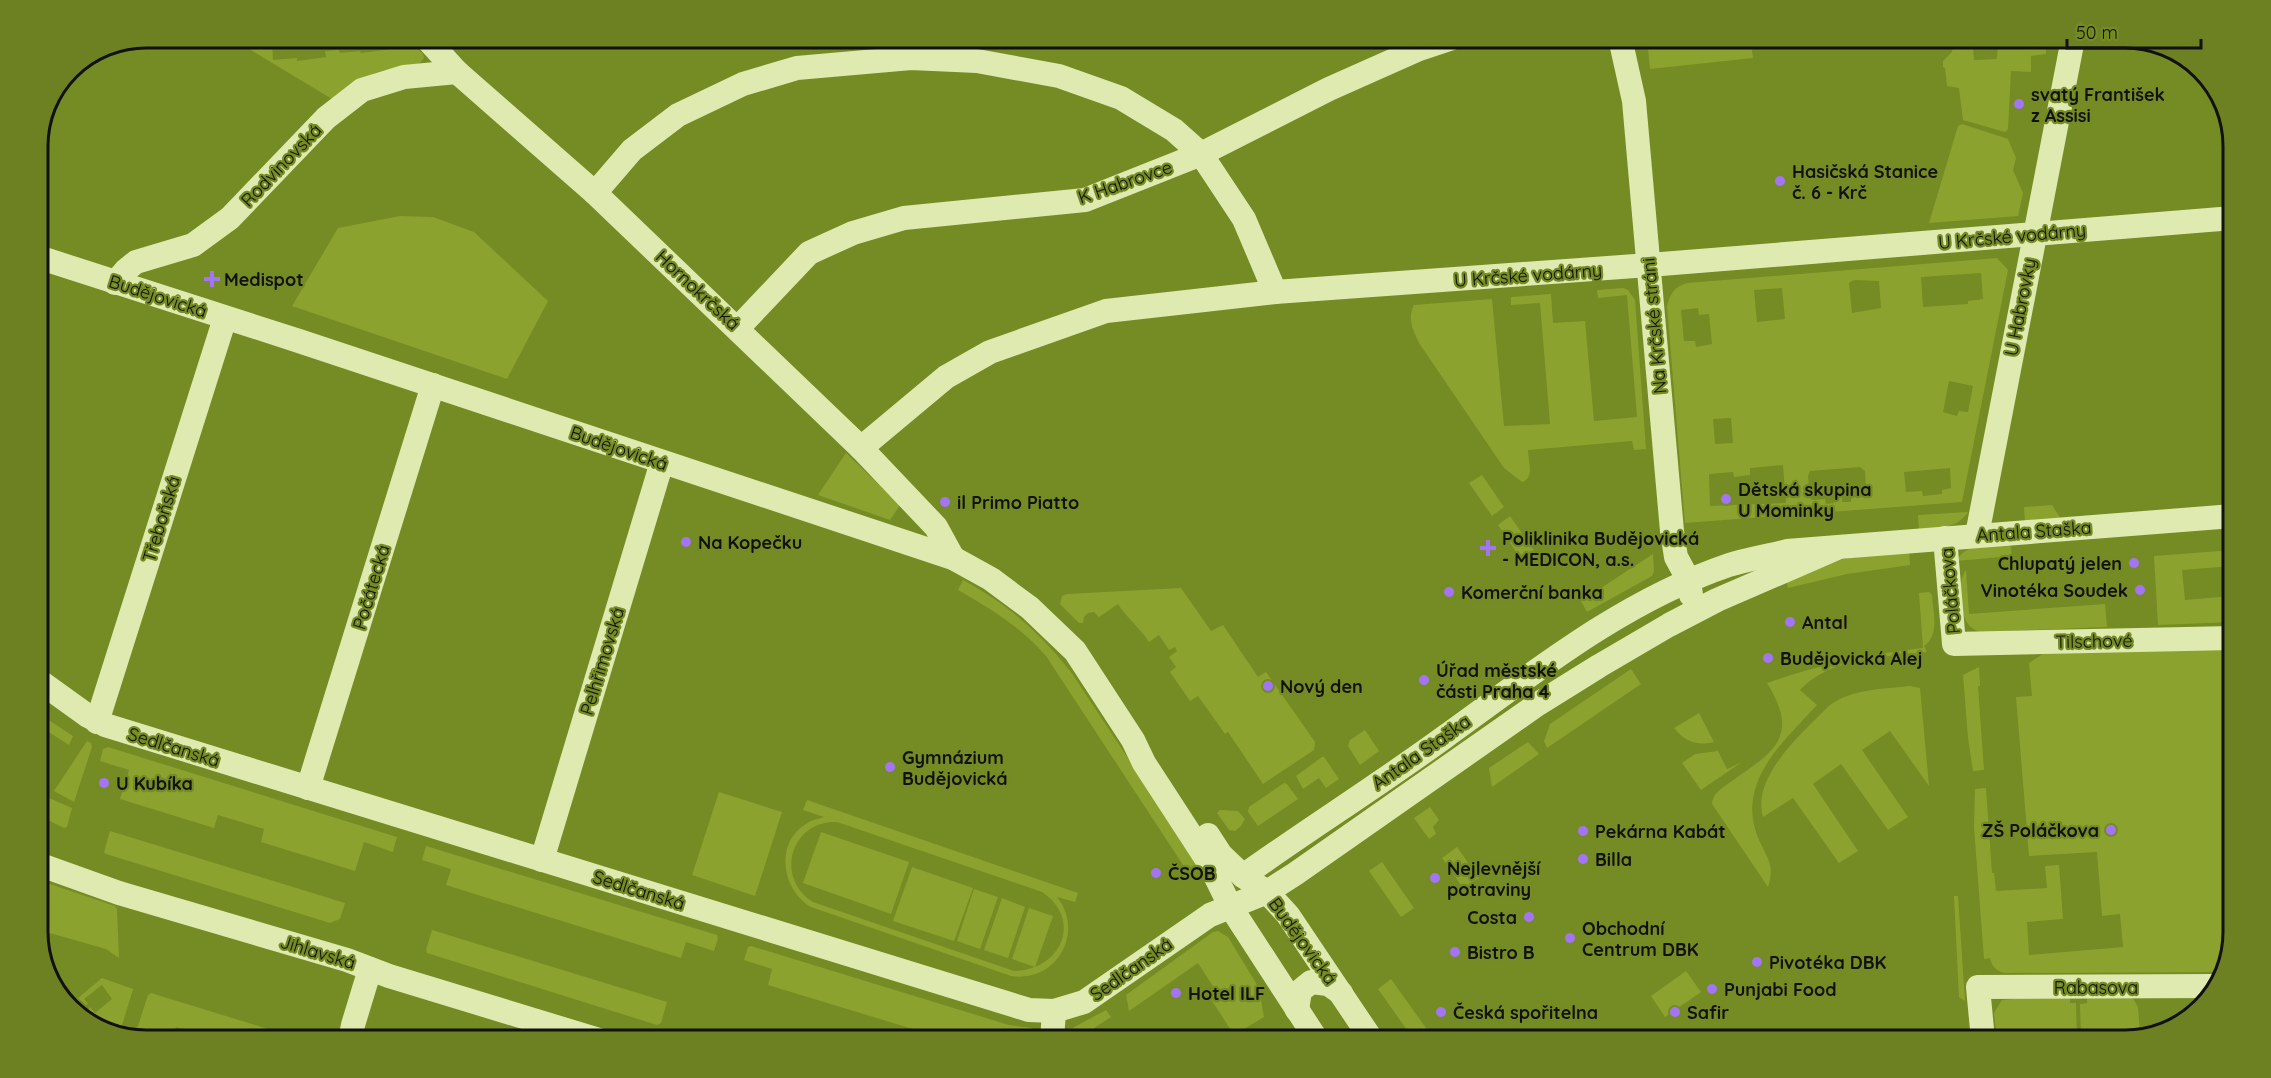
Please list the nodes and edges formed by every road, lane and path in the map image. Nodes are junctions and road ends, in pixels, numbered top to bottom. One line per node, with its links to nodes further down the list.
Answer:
1 (435, 48): 5 (street, Hornokrčská)
2 (1422, 48): 6 (street, K Habrovce)
3 (1622, 48): 11 (street, Na Krčské stráni)
4 (2071, 48): 9 (street, U Habrovky)
5 (457, 72): 7 (street, Hornokrčská); 12 (street, Rodvinovská)
6 (1201, 154): 7 (street); 13 (street); 15 (street, K Habrovce)
7 (595, 193): 15 (street, Hornokrčská)
8 (2223, 219): 9 (street, U Krčské vodárny)
9 (2034, 235): 11 (street, U Krčské vodárny); 20 (street, U Habrovky)
10 (48, 260): 12 (street, Budějovická)
11 (1649, 265): 13 (street, U Krčské vodárny); 24 (street, Na Krčské stráni)
12 (115, 283): 14 (street, Budějovická)
13 (1275, 292): 17 (street, U Krčské vodárny)
14 (225, 318): 16 (street, Budějovická); 29 (street, Třeboňská)
15 (738, 328): 17 (street, Hornokrčská)
16 (433, 385): 18 (street, Budějovická); 31 (street, Počátecká)
17 (861, 448): 23 (street, Hornokrčská)
18 (662, 462): 23 (street, Budějovická); 32 (street, Pelhřimovská)
19 (2223, 517): 20 (street, Antala Staška)
20 (1977, 535): 21 (street, Antala Staška)
21 (1945, 538): 22 (street, Antala Staška); 27 (street, Poláčkova)
22 (1835, 549): 24 (street, Antala Staška); 25 (street, Antala Staška)
23 (953, 558): 30 (street, Budějovická)
24 (1689, 581): 25 (street, Na Krčské stráni); 34 (street, Antala Staška)
25 (1693, 613): 35 (street, Antala Staška)
26 (2223, 638): 27 (street, Tilschové)
27 (1954, 644)
28 (48, 687): 29 (street, Sedlčanská)
29 (98, 722): 31 (street, Sedlčanská)
30 (1133, 740): 34 (street, Budějovická); 36 (street, Budějovická)
31 (308, 788): 32 (street, Sedlčanská)
32 (542, 860): 41 (street, Sedlčanská)
33 (48, 868): 37 (street, Jihlavská)
34 (1243, 876): 35 (street, Budějovická); 36 (street)
35 (1267, 892): 36 (street, Antala Staška); 39 (street, Budějovická)
36 (1230, 906): 40 (street, Budějovická); 41 (street, Sedlčanská)
37 (370, 969): 42 (street); 43 (street, Jihlavská)
38 (2207, 986): 47 (street, Rabasova)
39 (1341, 993): 40 (street); 46 (street, Budějovická)
40 (1297, 1010): 45 (street, Budějovická)
41 (1054, 1011): 44 (street)
42 (352, 1030)
43 (563, 1030)
44 (1053, 1030)
45 (1310, 1030)
46 (1365, 1030)
47 (1982, 1030)

